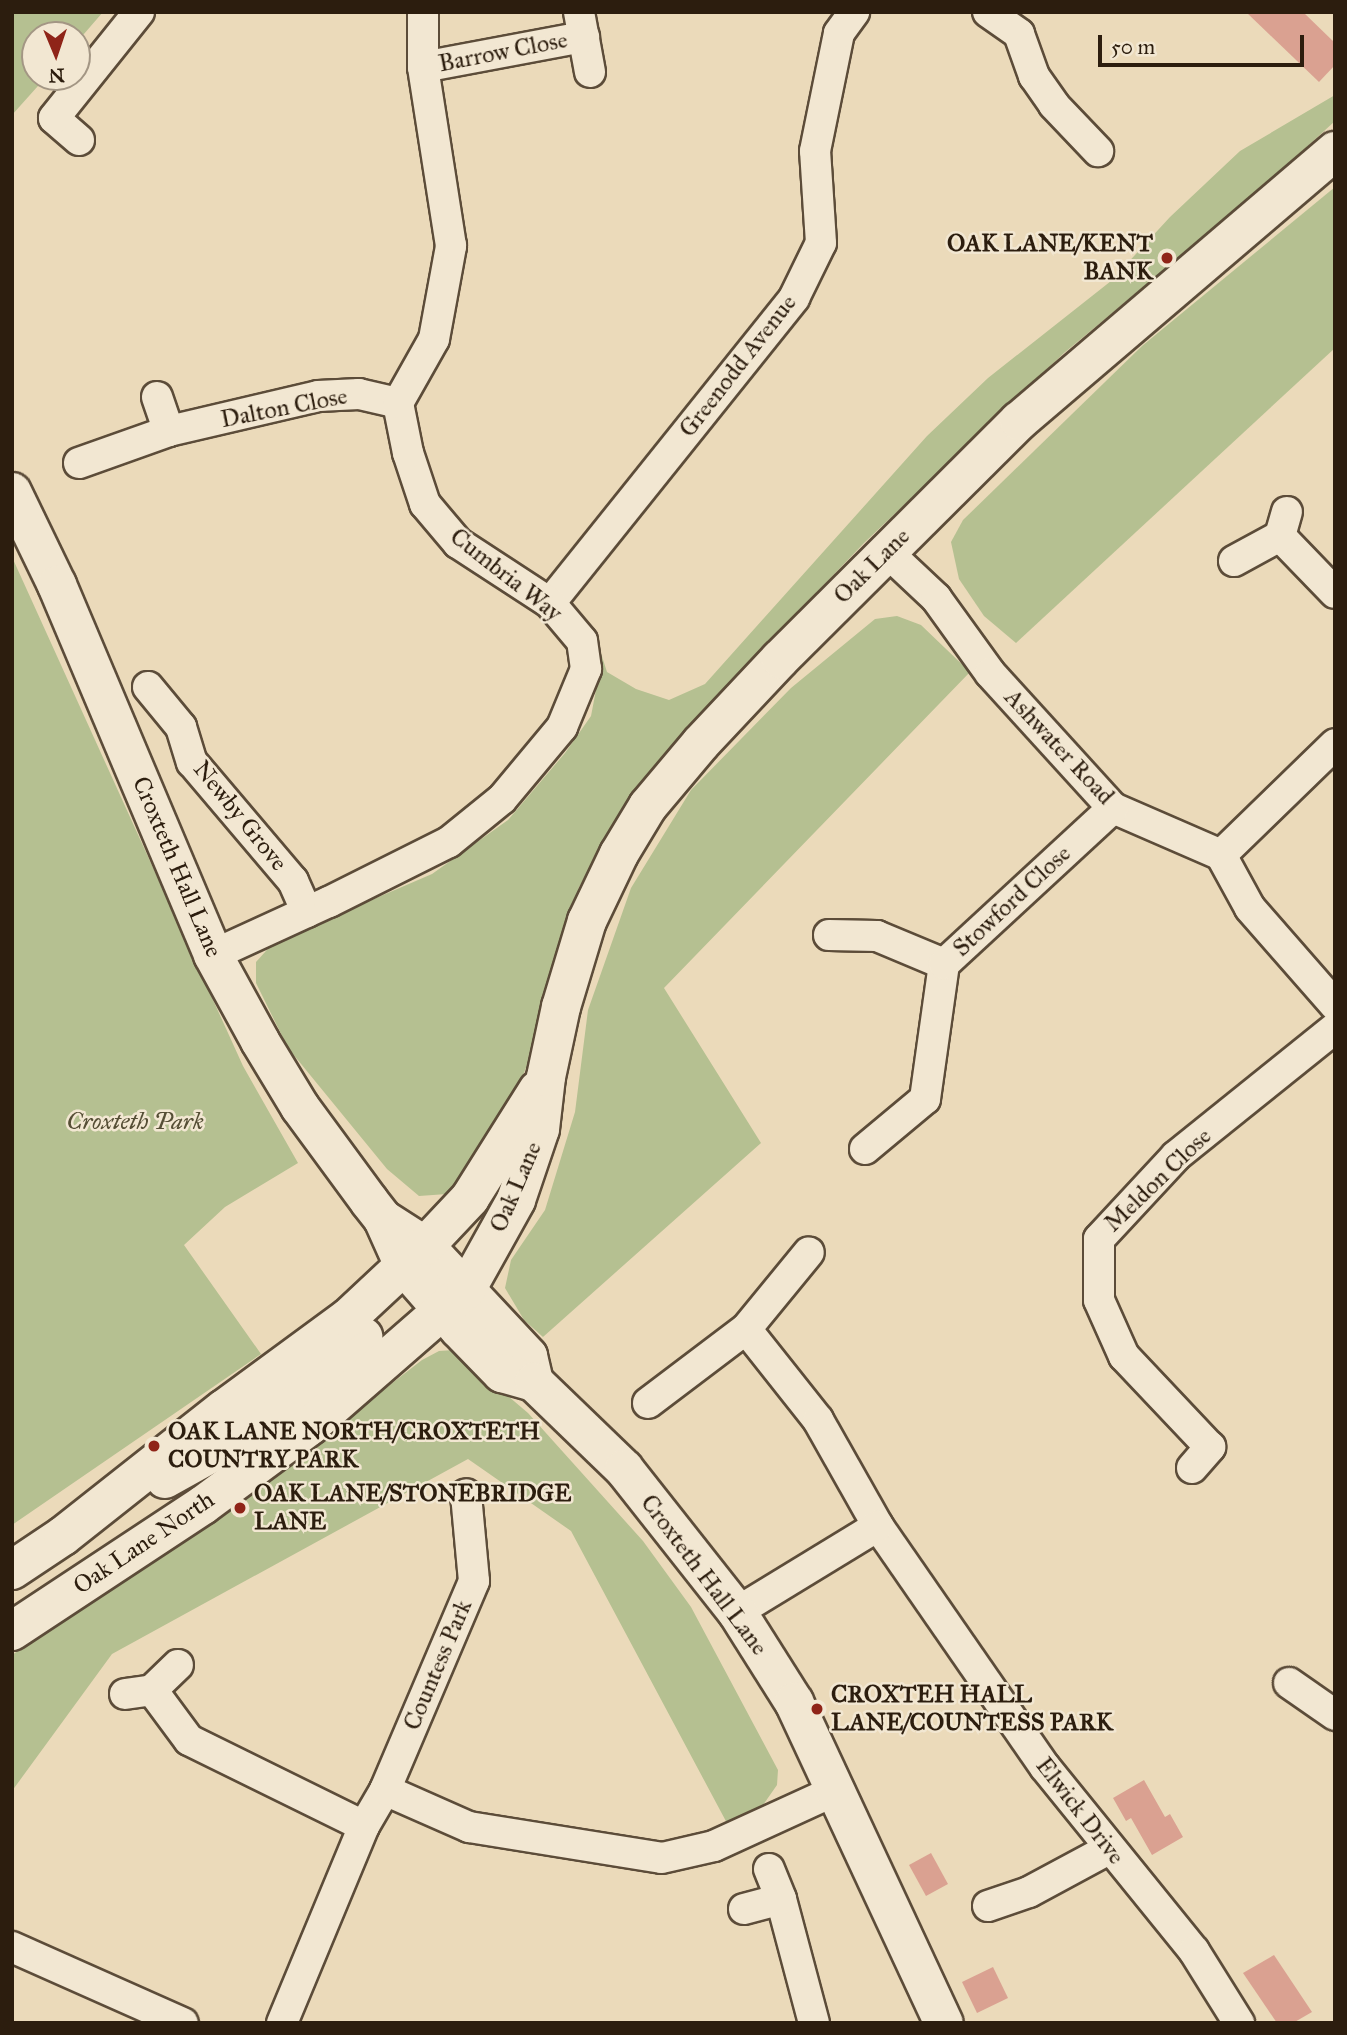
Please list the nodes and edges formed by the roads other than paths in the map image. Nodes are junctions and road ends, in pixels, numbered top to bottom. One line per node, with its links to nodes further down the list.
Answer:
1 (139, 12): 8 (street)
2 (423, 12): 6 (street)
3 (854, 12): 19 (street, Greenodd Avenue)
4 (988, 12): 9 (street)
5 (581, 25): 6 (street, Barrow Close); 7 (street, Barrow Close)
6 (423, 67): 12 (street)
7 (590, 72)
8 (79, 140)
9 (1098, 151)
10 (1335, 151): 16 (street, Oak Lane)
11 (157, 397): 13 (street)
12 (398, 403): 13 (street, Dalton Close); 19 (street, Cumbria Way)
13 (169, 431): 14 (street, Dalton Close)
14 (79, 463)
15 (12, 492): 26 (street, Croxteth Hall Lane)
16 (886, 551): 22 (street, Ashwater Road); 30 (street, Oak Lane)
17 (1234, 561): 18 (street)
18 (1335, 593)
19 (550, 603): 24 (street, Cumbria Way)
20 (148, 687): 24 (street, Newby Grove)
21 (1335, 744): 23 (street)
22 (1113, 808): 23 (street, Ashwater Road); 27 (street, Stowford Close)
23 (1221, 855): 28 (street)
24 (307, 912): 26 (street, Cumbria Way)
25 (829, 935): 27 (street)
26 (213, 955): 33 (street, Croxteth Hall Lane)
27 (944, 964): 31 (street, Stowford Close)
28 (1335, 1005)
29 (1335, 1028): 36 (street, Meldon Close)
30 (546, 1077): 33 (street, Oak Lane); 33 (street, Oak Lane)
31 (865, 1149)
32 (809, 1252): 34 (street)
33 (433, 1281): 39 (street); 40 (street, Croxteth Hall Lane); 41 (street, Oak Lane North)
34 (746, 1329): 35 (street); 38 (street, Elwick Drive)
35 (648, 1403)
36 (1192, 1468)
37 (466, 1494): 45 (street, Countess Park)
38 (878, 1526): 40 (street); 48 (street, Elwick Drive)
39 (12, 1570)
40 (737, 1612): 46 (street, Croxteth Hall Lane)
41 (12, 1631)
42 (178, 1665): 47 (street)
43 (1289, 1683): 44 (street)
44 (1335, 1715)
45 (386, 1790): 46 (street); 47 (street, Countess Park)
46 (834, 1791): 57 (street, Croxteth Hall Lane)
47 (364, 1826): 54 (street, Countess Park)
48 (1108, 1849): 51 (street); 58 (street, Elwick Drive)
49 (769, 1869): 50 (street)
50 (781, 1899): 52 (street); 56 (street)
51 (988, 1906)
52 (744, 1909)
53 (12, 1947): 55 (street)
54 (290, 2020)
55 (183, 2023)
56 (814, 2023)
57 (944, 2023)
58 (1239, 2023)

